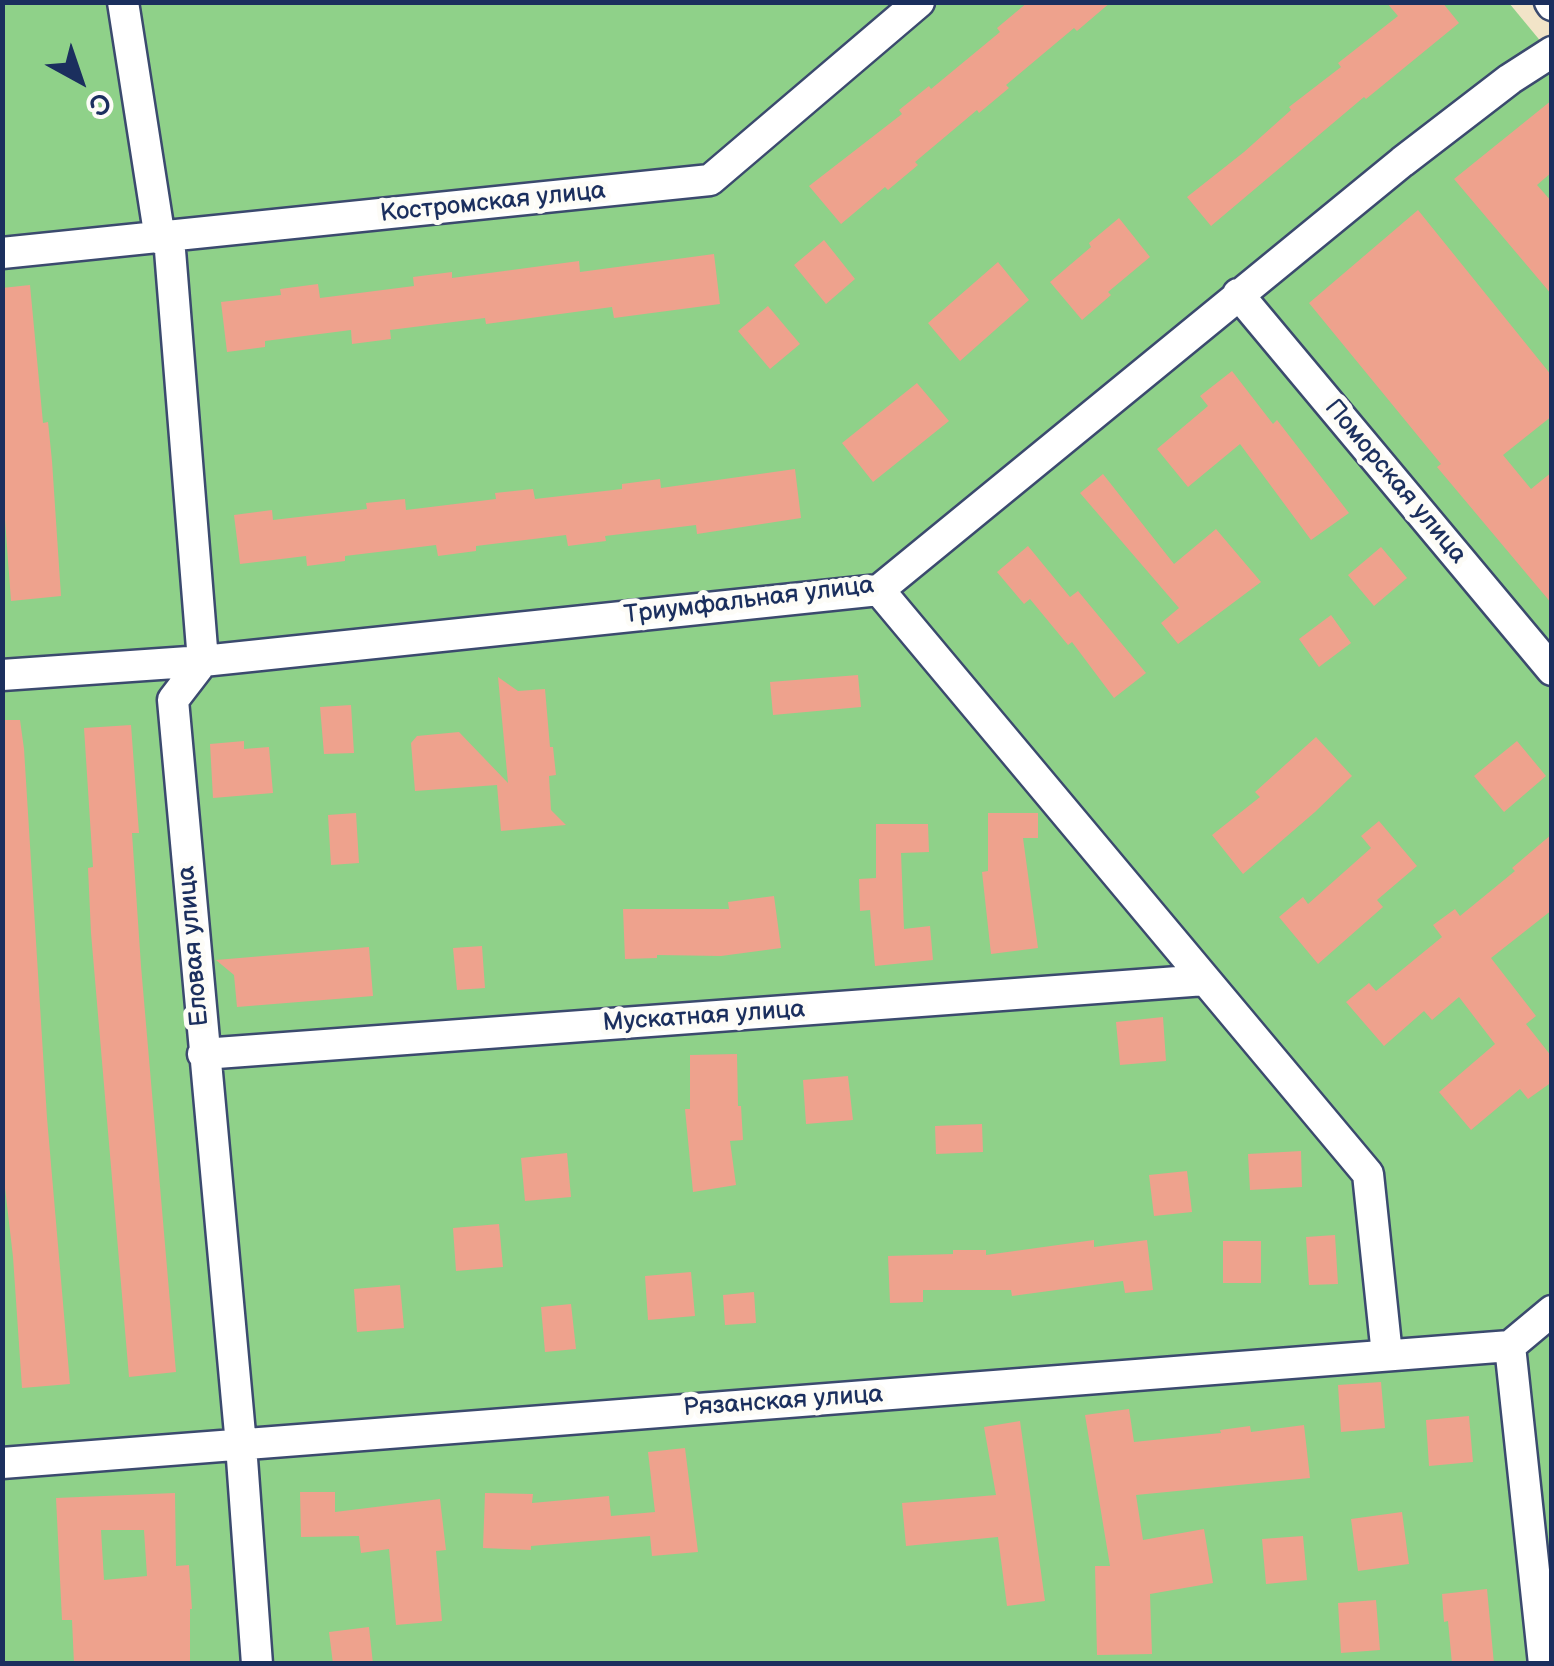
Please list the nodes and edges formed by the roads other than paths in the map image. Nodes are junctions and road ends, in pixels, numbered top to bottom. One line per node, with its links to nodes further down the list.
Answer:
1 (123, 2): 4 (street)
2 (919, 2): 4 (street, Костромская улица)
3 (1552, 52): 6 (street, Триумфальная улица)
4 (164, 238): 5 (street, Костромская улица); 8 (street)
5 (2, 253)
6 (1238, 294): 7 (street, Триумфальная улица); 9 (street, Поморская улица)
7 (879, 590): 8 (street, Триумфальная улица); 11 (street)
8 (203, 661): 10 (street, Триумфальная улица); 12 (street, Еловая улица)
9 (1552, 670)
10 (2, 674)
11 (1205, 980): 12 (street, Мускатная улица); 15 (street)
12 (203, 1054): 16 (street, Еловая улица)
13 (1552, 1311): 14 (street)
14 (1510, 1346): 15 (street, Рязанская улица); 19 (street)
15 (1387, 1355): 16 (street, Рязанская улица)
16 (241, 1445): 17 (street, Рязанская улица); 18 (street, Еловая улица)
17 (2, 1463)
18 (257, 1664)
19 (1544, 1664)

